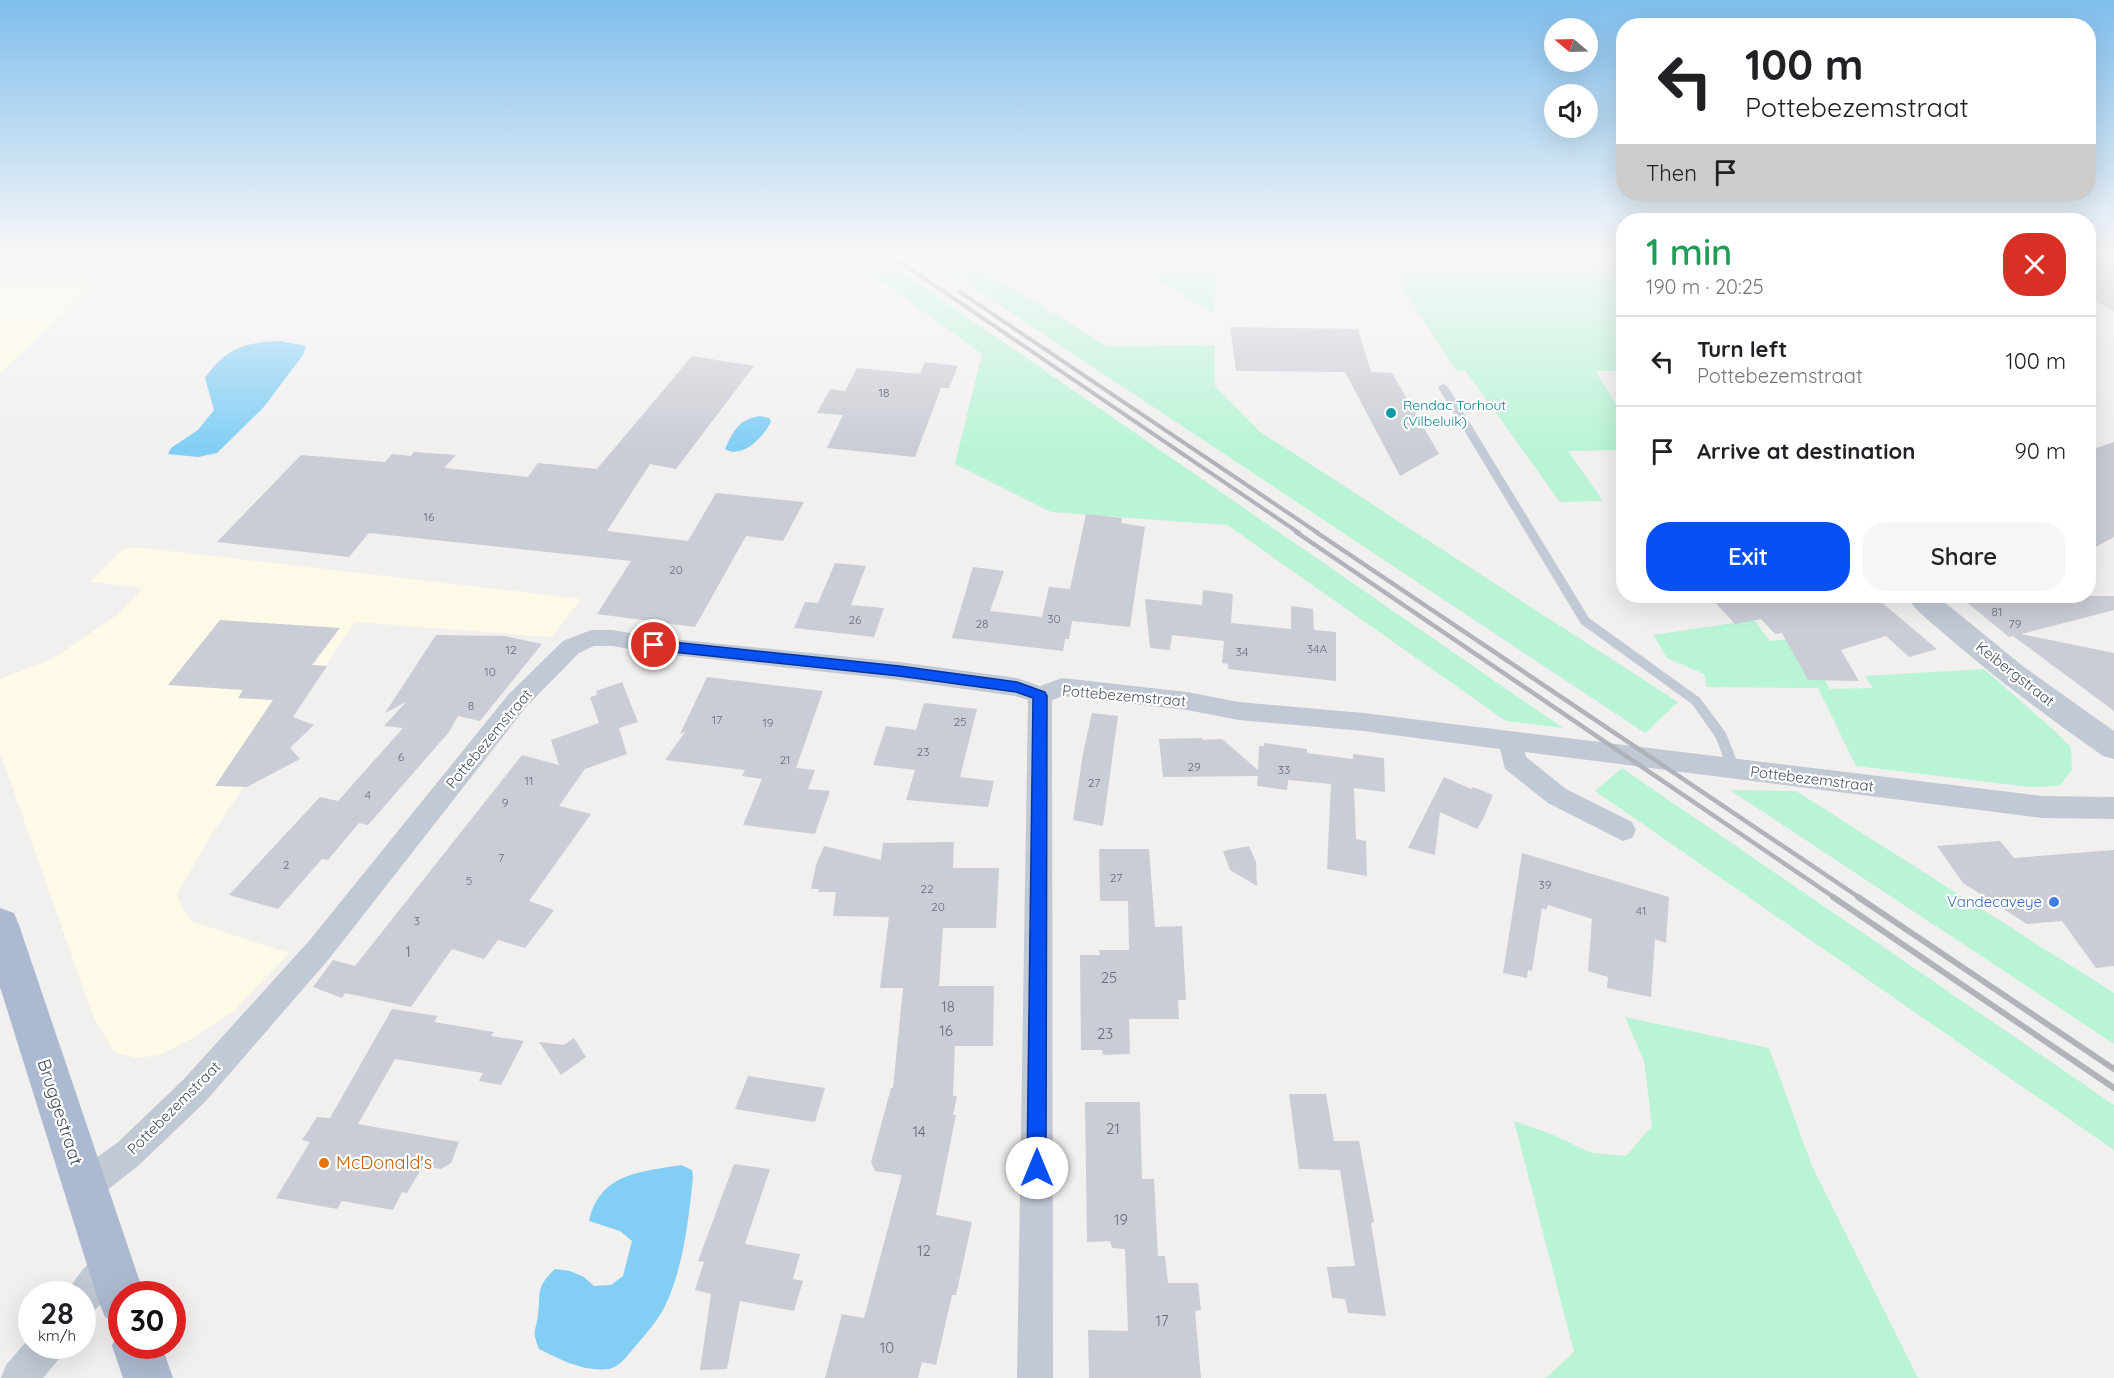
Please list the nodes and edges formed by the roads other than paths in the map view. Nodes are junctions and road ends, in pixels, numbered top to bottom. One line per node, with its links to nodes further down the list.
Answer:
1 (1443, 387): 6 (lane)
2 (1928, 603): 5 (street, Keibergstraat)
3 (1040, 696): 4 (street, Pottebezemstraat); 10 (street, Pottebezemstraat); 14 (street)
4 (1511, 740): 6 (street, Pottebezemstraat); 8 (street)
5 (2114, 747)
6 (1734, 769): 7 (street, Pottebezemstraat)
7 (2114, 808)
8 (1623, 830)
9 (0, 925): 10 (main road, Bruggestraat)
10 (84, 1187): 11 (main road, Bruggestraat)
11 (105, 1289)
12 (35, 1359): 13 (street)
13 (19, 1378)
14 (1035, 1378)

